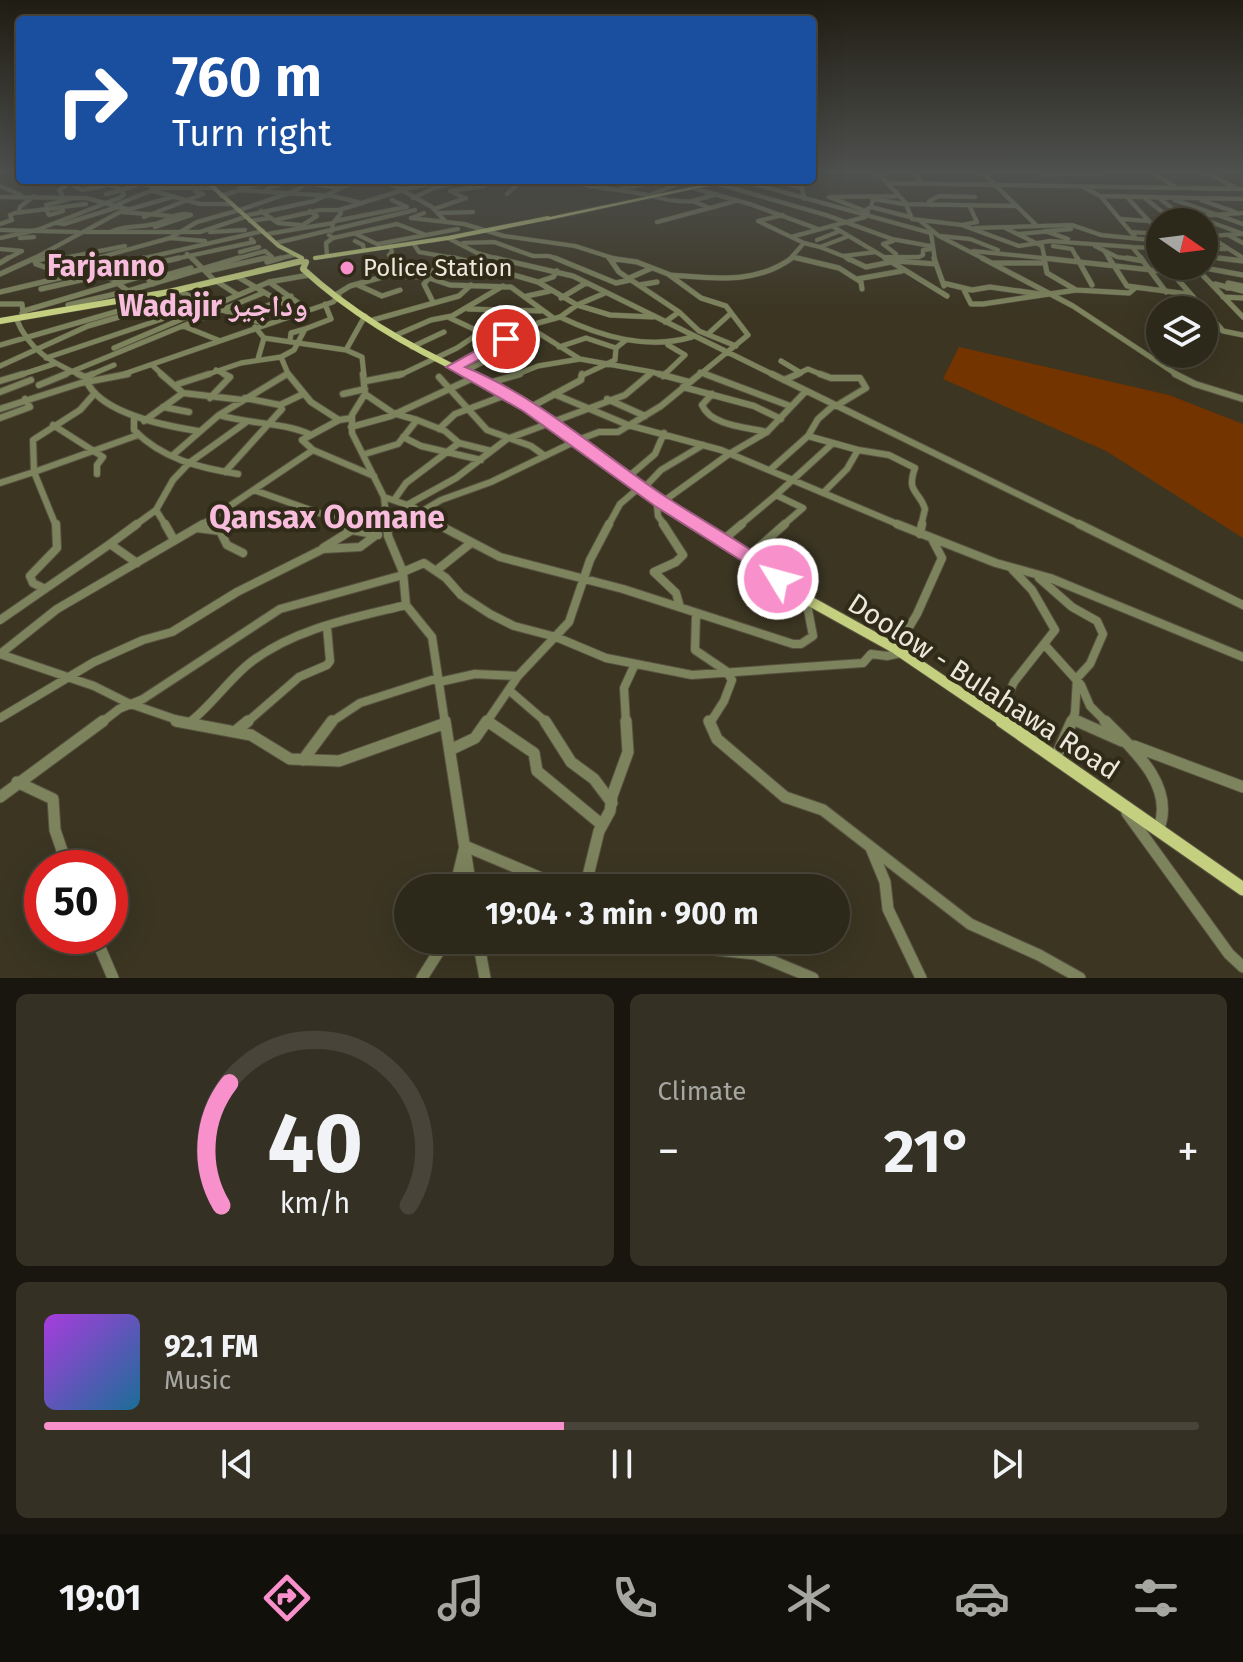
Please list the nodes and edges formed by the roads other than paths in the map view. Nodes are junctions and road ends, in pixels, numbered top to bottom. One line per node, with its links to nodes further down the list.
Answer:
1 (68, 217): 38 (street)
2 (91, 217): 38 (street)
3 (111, 217): 70 (street)
4 (158, 217): 47 (street)
5 (170, 217): 47 (street)
6 (186, 217): 29 (street)
7 (211, 217): 39 (street); 73 (street)
8 (250, 217): 30 (street)
9 (269, 217): 32 (street)
10 (286, 217): 32 (street)
11 (316, 217): 53 (street)
12 (338, 217): 40 (street)
13 (360, 217): 40 (street)
14 (388, 217): 66 (street)
15 (416, 217): 41 (street)
16 (441, 217): 41 (street)
17 (555, 217): 31 (highway)
18 (676, 217): 42 (street)
19 (776, 217): 97 (street)
20 (787, 217): 60 (street)
21 (829, 217): 44 (street)
22 (867, 217): 35 (street); 44 (street)
23 (880, 217): 43 (street)
24 (909, 217): 36 (street); 43 (street)
25 (974, 217): 48 (street)
26 (1027, 217): 45 (street)
27 (1119, 217): 33 (street)
28 (1222, 217): 46 (street)
29 (183, 218): 39 (street); 52 (street)
30 (247, 218): 32 (street); 34 (street); 74 (main road)
31 (548, 218): 63 (main road)
32 (273, 219): 53 (street)
33 (1121, 219): 37 (street); 76 (street)
34 (234, 220): 65 (street); 79 (street)
35 (878, 220): 43 (street); 54 (street)
36 (919, 220): 48 (street); 56 (street)
37 (1146, 221)
38 (53, 222): 62 (street)
39 (197, 222): 72 (street)
40 (334, 222): 53 (street); 66 (street)
41 (445, 222): 59 (street); 63 (street)
42 (657, 222)
43 (899, 223): 56 (street); 64 (street); 86 (street)
44 (843, 224): 50 (street); 54 (street)
45 (1035, 224): 51 (street); 58 (street)
46 (1243, 224)
47 (141, 225): 78 (street)
48 (962, 225): 57 (street)
49 (1218, 225): 92 (street)
50 (832, 226): 60 (street); 67 (street)
51 (1001, 226): 57 (street); 82 (street)
52 (152, 227)
53 (301, 227): 75 (street)
54 (854, 227): 86 (street)
55 (170, 228): 71 (street)
56 (926, 228): 81 (street)
57 (975, 228): 68 (street)
58 (1077, 228): 69 (street); 89 (street)
59 (458, 229): 84 (street); 85 (street)
60 (818, 229): 97 (street)
61 (2, 230): 62 (street); 83 (street)
62 (37, 230): 70 (street); 83 (street)
63 (484, 230): 85 (main road); 149 (street)
64 (914, 230): 81 (street); 87 (street)
65 (204, 231): 73 (street); 79 (street)
66 (330, 231): 75 (street); 99 (street); 109 (street)
67 (840, 231): 93 (street); 103 (street)
68 (982, 231): 88 (street); 115 (street)
69 (1045, 231): 82 (street); 105 (street)
70 (82, 232): 78 (street); 95 (street)
71 (164, 232): 72 (street); 78 (street)
72 (180, 232): 73 (street); 98 (street)
73 (197, 232)
74 (265, 232): 75 (street); 79 (street); 109 (main road)
75 (275, 232)
76 (1131, 232): 77 (street); 101 (street)
77 (1146, 233)
78 (107, 234)
79 (250, 234): 107 (street); 117 (street)
80 (356, 234): 84 (street); 99 (street); 118 (street)
81 (935, 234): 88 (street); 122 (street); 131 (street)
82 (1016, 234): 115 (street)
83 (15, 235): 94 (street)
84 (426, 235): 118 (street)
85 (463, 235): 100 (main road)
86 (878, 235): 104 (street)
87 (899, 235)
88 (954, 235): 135 (street)
89 (1101, 235): 101 (street); 105 (street)
90 (1218, 235): 91 (street)
91 (1228, 235): 92 (street); 113 (street)
92 (1242, 235)
93 (849, 236): 121 (street); 134 (street)
94 (34, 237)
95 (72, 237): 96 (street); 152 (street)
96 (125, 237): 98 (street); 124 (street)
97 (791, 237): 111 (street)
98 (171, 238): 107 (street); 124 (street); 125 (street)
99 (333, 238): 137 (street)
100 (448, 238): 110 (main road); 114 (street)
101 (1136, 238): 102 (street)
102 (1145, 239)
103 (817, 240)
104 (895, 240): 122 (street); 138 (street)
105 (1072, 240): 108 (street); 112 (street)
106 (355, 241): 130 (street)
107 (209, 242): 125 (street)
108 (1061, 242): 112 (street); 115 (street)
109 (276, 243): 136 (main road)
110 (413, 243): 119 (main road); 143 (street)
111 (804, 243): 121 (street); 150 (street)
112 (1086, 243): 123 (street); 132 (street)
113 (1243, 243)
114 (460, 244): 133 (street); 140 (street)
115 (1037, 244): 155 (street); 160 (street)
116 (1219, 245): 129 (street)
117 (236, 246): 139 (street); 148 (street)
118 (380, 246): 119 (main road); 130 (main road)
119 (390, 246): 187 (street)
120 (259, 247): 148 (street)
121 (820, 247): 141 (street)
122 (930, 247): 138 (street); 164 (street)
123 (1132, 247): 126 (street); 158 (street)
124 (126, 248): 147 (street); 174 (street)
125 (183, 248): 139 (street); 142 (street)
126 (1146, 248)
127 (1218, 248): 129 (street)
128 (0, 249): 146 (street)
129 (1227, 249): 151 (street)
130 (364, 250): 137 (main road)
131 (967, 250): 135 (street); 161 (street)
132 (1104, 250): 158 (street); 167 (street)
133 (476, 252): 153 (street); 170 (street)
134 (876, 252): 141 (street); 144 (street)
135 (1005, 253): 155 (street)
136 (294, 255): 154 (main road); 162 (street)
137 (327, 255): 154 (main road)
138 (898, 255): 144 (street)
139 (188, 256): 159 (street); 175 (street)
140 (533, 256): 170 (street); 171 (street)
141 (844, 256): 173 (street)
142 (141, 257): 165 (street); 174 (street)
143 (450, 257): 153 (street); 189 (street)
144 (884, 257): 163 (street)
145 (1218, 257): 151 (street)
146 (10, 258): 152 (street); 156 (street)
147 (64, 258): 152 (street); 174 (street)
148 (244, 258): 162 (street); 162 (street); 169 (street); 169 (street); 175 (street)
149 (610, 258): 172 (street); 191 (street)
150 (795, 258): 182 (street); 192 (street)
151 (1242, 258)
152 (35, 259): 180 (street); 186 (street)
153 (459, 259): 198 (street)
154 (306, 260): 162 (main road); 184 (main road)
155 (1044, 260): 160 (street); 161 (street); 220 (street)
156 (1, 261)
157 (291, 261): 162 (street)
158 (1143, 261): 166 (street)
159 (159, 262): 165 (street); 183 (street)
160 (1079, 262): 167 (street); 209 (street)
161 (991, 263): 227 (street)
162 (267, 264): 169 (main road)
163 (891, 264): 164 (street); 173 (street); 177 (street)
164 (936, 264): 205 (street)
165 (150, 265): 181 (street)
166 (1146, 265)
167 (1113, 266): 179 (street); 213 (street)
168 (191, 268): 183 (street)
169 (237, 268): 175 (street); 195 (main road); 203 (street)
170 (529, 268): 176 (street)
171 (574, 268): 176 (street); 191 (street)
172 (652, 268): 182 (street); 191 (street)
173 (870, 269): 188 (street)
174 (76, 270): 186 (street); 190 (street)
175 (205, 270): 195 (street); 196 (street)
176 (554, 270): 198 (street); 204 (street)
177 (905, 270): 188 (street); 205 (street)
178 (1218, 270): 185 (street)
179 (1146, 273)
180 (0, 274)
181 (105, 274): 190 (street); 202 (street)
182 (668, 274): 262 (street)
183 (168, 275): 196 (street)
184 (309, 275): 197 (street); 230 (main road, Doolow - Bulahawa Road)
185 (1243, 275)
186 (60, 276): 201 (street)
187 (393, 276): 189 (street); 206 (street)
188 (882, 276): 192 (street)
189 (428, 278): 207 (street); 244 (street)
190 (84, 279): 215 (street)
191 (630, 279): 208 (street)
192 (857, 279): 216 (street)
193 (1157, 280): 224 (street)
194 (1177, 280): 228 (street)
195 (218, 281): 212 (street); 217 (main road)
196 (151, 282): 202 (street); 221 (street)
197 (269, 282): 211 (street); 231 (street)
198 (538, 282): 222 (street)
199 (657, 282): 208 (street)
200 (1209, 282): 214 (street); 234 (street)
201 (33, 283): 215 (street); 223 (street)
202 (117, 283): 221 (street); 240 (street)
203 (247, 283): 211 (street); 212 (street)
204 (586, 283): 226 (street); 236 (street)
205 (943, 283): 219 (street)
206 (356, 284): 218 (street); 230 (street)
207 (471, 285): 210 (street); 244 (street)
208 (639, 285): 260 (street)
209 (1092, 285)
210 (503, 286): 232 (street); 254 (street)
211 (255, 287): 225 (street); 229 (street)
212 (228, 288): 229 (street)
213 (1135, 288): 220 (street); 224 (street)
214 (1243, 288)
215 (41, 289): 240 (street)
216 (862, 289)
217 (178, 290): 233 (street); 235 (main road)
218 (400, 290)
219 (964, 290): 227 (street); 227 (street)
220 (1076, 290): 227 (street)
221 (128, 291): 238 (street); 250 (street)
222 (550, 291): 232 (street); 236 (street)
223 (0, 292)
224 (1166, 292): 228 (street)
225 (263, 293): 239 (street); 242 (street)
226 (605, 293): 248 (street); 268 (street)
227 (1049, 294): 353 (street)
228 (1188, 294): 286 (street)
229 (238, 295): 239 (street); 249 (street)
230 (338, 295): 247 (street); 270 (main road, Doolow - Bulahawa Road)
231 (291, 296): 242 (street); 253 (street)
232 (527, 296): 258 (street)
233 (188, 297): 241 (street); 243 (street)
234 (1223, 297): 237 (street); 269 (street)
235 (137, 298): 238 (main road); 246 (street)
236 (561, 298): 248 (street)
237 (1243, 298)
238 (127, 300): 250 (main road)
239 (247, 300): 256 (street)
240 (58, 301): 250 (street); 264 (street)
241 (200, 301): 249 (street); 251 (street)
242 (280, 301): 259 (street); 263 (street)
243 (179, 302): 251 (street); 252 (street)
244 (433, 302): 270 (street)
245 (0, 304): 264 (street)
246 (143, 304): 252 (street); 274 (street)
247 (325, 304): 253 (street); 280 (street)
248 (577, 305): 267 (street); 268 (street)
249 (212, 306): 255 (street); 256 (street)
250 (70, 307): 264 (main road)
251 (185, 307): 255 (street)
252 (149, 309): 261 (street); 271 (street)
253 (307, 309): 259 (street)
254 (466, 309): 257 (street); 265 (street)
255 (201, 310): 275 (street)
256 (222, 310): 263 (street); 278 (street)
257 (488, 311): 258 (street); 284 (street)
258 (541, 311): 266 (street)
259 (298, 312): 276 (street)
260 (679, 312): 273 (street); 285 (street)
261 (135, 313): 274 (street); 277 (street)
262 (730, 314): 285 (street); 298 (street)
263 (245, 315): 276 (street)
264 (21, 316): 272 (main road); 288 (street)
265 (447, 317): 284 (street); 287 (street)
266 (552, 317): 267 (street); 281 (street)
267 (560, 317): 293 (street)
268 (654, 317): 273 (street)
269 (1243, 317)
270 (369, 318): 287 (main road, Doolow - Bulahawa Road); 304 (street)
271 (162, 319): 275 (street); 277 (street)
272 (0, 321)
273 (665, 322): 289 (street)
274 (86, 323): 288 (street); 299 (street)
275 (170, 324): 282 (street)
276 (265, 324): 279 (street)
277 (144, 325): 282 (street); 307 (street)
278 (183, 326): 292 (street); 319 (street)
279 (255, 327): 290 (street); 292 (street)
280 (305, 329): 294 (street); 295 (street)
281 (532, 329): 291 (street); 301 (street)
282 (153, 331): 302 (street)
283 (444, 332): 300 (street)
284 (480, 332): 308 (street)
285 (708, 334): 298 (street)
286 (1243, 335)
287 (394, 336): 300 (main road, Doolow - Bulahawa Road)
288 (23, 337): 296 (street); 299 (street)
289 (693, 337): 297 (street); 305 (street)
290 (264, 338): 294 (street); 309 (street)
291 (506, 339): 318 (street); 318 (street)
292 (218, 340): 314 (street)
293 (626, 340): 297 (street); 303 (street)
294 (290, 341): 295 (street)
295 (301, 342): 304 (street); 306 (street)
296 (0, 345)
297 (668, 345): 325 (street)
298 (736, 346): 305 (street)
299 (37, 347): 307 (street); 316 (street)
300 (412, 347): 308 (main road, Doolow - Bulahawa Road)
301 (559, 347): 303 (street); 310 (street)
302 (114, 348)
303 (616, 348): 315 (street)
304 (346, 350): 332 (street)
305 (727, 353): 321 (street); 330 (street)
306 (281, 357): 309 (street); 323 (street)
307 (46, 358): 312 (street)
308 (433, 358): 318 (main road, Doolow - Bulahawa Road); 332 (street)
309 (258, 359): 317 (street)
310 (580, 359): 315 (street); 333 (street)
311 (781, 361): 322 (street)
312 (56, 363): 319 (street); 324 (street)
313 (114, 365): 328 (street)
314 (152, 365): 328 (street); 334 (street)
315 (601, 365): 320 (street); 345 (street)
316 (0, 366)
317 (216, 370): 334 (street); 349 (street)
318 (458, 370): 327 (main road, Doolow - Bulahawa Road)
319 (74, 372): 328 (street); 335 (street)
320 (652, 372): 325 (street); 352 (street)
321 (700, 372): 336 (street); 355 (street)
322 (801, 373): 330 (street); 356 (street)
323 (287, 374): 347 (street); 351 (street)
324 (22, 375): 329 (street); 331 (street)
325 (663, 376): 336 (street)
326 (439, 377): 337 (street)
327 (475, 377): 333 (main road, Doolow - Bulahawa Road); 337 (street)
328 (86, 379): 340 (street); 342 (street)
329 (31, 380): 335 (street); 339 (street)
330 (783, 380): 338 (street)
331 (0, 381)
332 (366, 381): 341 (street)
333 (489, 383): 348 (main road, Doolow - Bulahawa Road)
334 (178, 384): 343 (street)
335 (39, 385): 340 (street)
336 (686, 385): 346 (street); 365 (street)
337 (450, 390): 361 (street); 363 (street)
338 (806, 391): 355 (street); 356 (street)
339 (0, 392)
340 (48, 392): 350 (street)
341 (365, 392): 344 (street); 363 (street); 372 (street)
342 (95, 393): 367 (street); 375 (street)
343 (183, 393): 349 (street); 357 (street)
344 (343, 394)
345 (554, 394): 358 (street); 359 (street)
346 (712, 394): 368 (street); 380 (street)
347 (301, 395): 354 (street); 369 (street)
348 (506, 395): 359 (main road, Doolow - Bulahawa Road); 361 (street)
349 (210, 398): 351 (street)
350 (25, 399): 360 (street); 366 (street)
351 (244, 399): 354 (street); 364 (street)
352 (607, 399): 358 (street); 365 (street)
353 (1243, 399)
354 (280, 405): 376 (street)
355 (790, 406): 368 (street)
356 (835, 406): 384 (street); 442 (street)
357 (163, 407): 362 (street); 371 (street)
358 (586, 407): 374 (street); 377 (street)
359 (529, 408): 374 (main road, Doolow - Bulahawa Road)
360 (0, 409)
361 (468, 410): 378 (street); 386 (street)
362 (189, 412)
363 (396, 413): 370 (street); 372 (street)
364 (219, 415): 373 (street); 379 (street)
365 (645, 416): 377 (street)
366 (0, 418)
367 (134, 418): 371 (street); 383 (street)
368 (781, 419): 380 (street)
369 (339, 420): 372 (street); 382 (street)
370 (417, 420): 378 (street); 385 (street)
371 (144, 421): 379 (street)
372 (351, 422): 396 (street)
373 (245, 423): 376 (street); 401 (street)
374 (552, 424): 386 (street); 387 (main road, Doolow - Bulahawa Road)
375 (53, 425): 394 (street); 403 (street)
376 (269, 425): 382 (street); 404 (street)
377 (628, 425): 381 (street); 387 (street)
378 (439, 429): 388 (street)
379 (198, 431): 398 (street)
380 (767, 432): 397 (street)
381 (664, 433): 390 (street); 408 (street)
382 (309, 434): 391 (street)
383 (138, 435): 394 (street); 398 (street)
384 (808, 436): 389 (street); 402 (street)
385 (403, 437): 395 (street); 396 (street)
386 (507, 439): 393 (street); 399 (street)
387 (578, 440): 399 (street); 408 (main road, Doolow - Bulahawa Road)
388 (459, 443): 393 (street); 395 (street)
389 (833, 443): 392 (street); 409 (street)
390 (703, 445): 397 (street); 411 (street)
391 (313, 450): 407 (street); 412 (street)
392 (858, 450): 413 (street); 422 (street)
393 (491, 451): 400 (street)
394 (91, 452): 403 (street); 405 (street)
395 (444, 453): 400 (street); 415 (street)
396 (365, 454): 407 (street)
397 (729, 454): 402 (street); 416 (street)
398 (173, 455): 401 (street)
399 (545, 456): 419 (street)
400 (481, 460): 417 (street)
401 (189, 463): 404 (street); 418 (street)
402 (768, 470): 409 (street)
403 (34, 472): 410 (street); 439 (street)
404 (225, 472): 406 (street)
405 (97, 474)
406 (238, 474)
407 (376, 476): 415 (street)
408 (627, 478): 411 (main road, Doolow - Bulahawa Road)
409 (794, 481): 413 (street); 414 (street)
410 (0, 483)
411 (641, 488): 416 (main road, Doolow - Bulahawa Road); 438 (street)
412 (254, 490): 420 (street); 421 (street)
413 (823, 493): 422 (street)
414 (776, 495): 427 (street); 432 (street)
415 (389, 498): 417 (street); 424 (street)
416 (661, 502): 427 (main road, Doolow - Bulahawa Road); 443 (street)
417 (407, 505): 419 (street)
418 (156, 510): 426 (street); 429 (street)
419 (419, 513): 428 (street)
420 (197, 528): 426 (street); 431 (street)
421 (352, 530): 423 (street); 430 (street)
422 (920, 534): 425 (street)
423 (376, 535): 424 (street); 430 (street)
424 (388, 536): 437 (street)
425 (932, 539): 434 (street); 449 (street)
426 (174, 540): 433 (street)
427 (723, 540): 432 (main road, Doolow - Bulahawa Road)
428 (471, 543): 435 (street); 438 (street)
429 (110, 544): 433 (street); 439 (street)
430 (323, 549): 455 (street)
431 (243, 553)
432 (749, 556): 440 (main road, Doolow - Bulahawa Road)
433 (137, 563): 450 (street)
434 (1011, 567): 436 (street); 448 (street)
435 (437, 570): 437 (street); 447 (street)
436 (1028, 572): 451 (street); 457 (street)
437 (403, 573): 441 (street); 459 (street)
438 (583, 581): 443 (street); 447 (street)
439 (45, 589): 445 (street)
440 (806, 599): 444 (street); 449 (main road, Doolow - Bulahawa Road)
441 (406, 605): 446 (street); 456 (street)
442 (1243, 605)
443 (680, 607): 444 (street)
444 (696, 614): 453 (street)
445 (0, 620)
446 (327, 627): 464 (street); 466 (street)
447 (556, 637): 452 (street); 454 (street)
448 (1044, 644): 457 (street); 461 (street)
449 (898, 651): 453 (street); 461 (main road, Doolow - Bulahawa Road)
450 (0, 654): 455 (street)
451 (1243, 657)
452 (635, 664): 453 (street); 475 (street)
453 (730, 674): 478 (street)
454 (518, 676): 456 (street); 458 (street)
455 (66, 678): 459 (street); 460 (street)
456 (438, 680): 465 (street); 470 (street)
457 (1077, 680): 462 (street); 467 (street)
458 (510, 691): 463 (street); 475 (street)
459 (128, 703): 464 (street); 471 (street)
460 (0, 718)
461 (998, 718): 469 (main road, Doolow - Bulahawa Road)
462 (1073, 719): 467 (street); 469 (street)
463 (487, 721): 468 (street); 476 (street)
464 (188, 723): 466 (street)
465 (443, 724): 468 (street); 470 (street)
466 (237, 730): 470 (street)
467 (1132, 746): 472 (street); 477 (street)
468 (450, 750): 479 (street)
469 (1056, 757): 474 (main road, Doolow - Bulahawa Road)
470 (303, 760)
471 (17, 782): 473 (street); 480 (street)
472 (1243, 787)
473 (0, 797)
474 (1118, 799): 477 (main road, Doolow - Bulahawa Road); 490 (street)
475 (613, 804): 476 (street)
476 (601, 824): 484 (street)
477 (1159, 828): 485 (main road, Doolow - Bulahawa Road)
478 (868, 843): 495 (street); 496 (street)
479 (465, 846): 481 (street); 482 (street); 483 (street)
480 (62, 850)
481 (458, 874)
482 (469, 874)
483 (532, 874)
484 (588, 874)
485 (1243, 889)
486 (103, 954): 491 (street)
487 (437, 954): 492 (street)
488 (481, 954): 493 (street)
489 (755, 954): 494 (street)
490 (1243, 967)
491 (113, 978)
492 (422, 978)
493 (485, 978)
494 (813, 978)
495 (921, 978)
496 (1080, 978)

